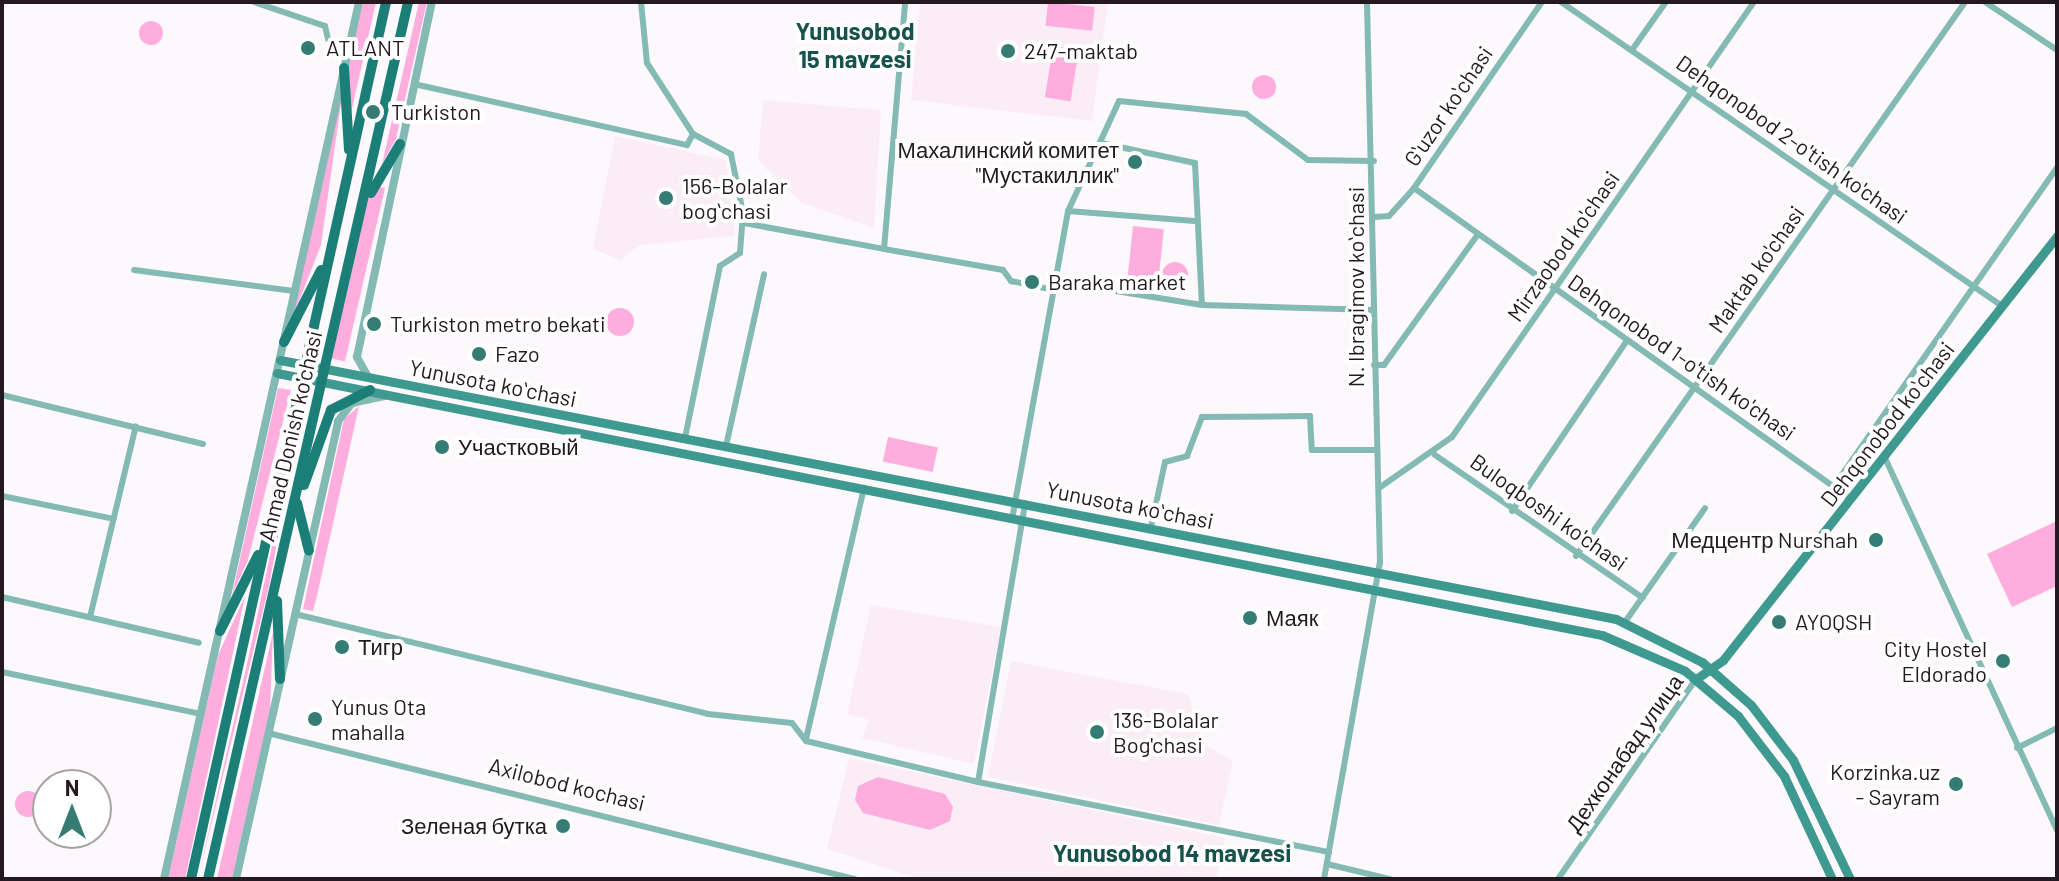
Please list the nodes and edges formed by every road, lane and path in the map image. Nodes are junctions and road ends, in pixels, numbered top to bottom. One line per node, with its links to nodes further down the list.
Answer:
1 (254, 2): 15 (street)
2 (359, 2): 15 (street, Ahmad Donish ko'chasi)
3 (386, 2): 25 (main road, Ahmad Donish ko'chasi)
4 (408, 2): 29 (main road, Ahmad Donish ko'chasi)
5 (432, 2): 19 (street)
6 (641, 2): 21 (street)
7 (905, 2): 36 (street)
8 (1367, 2): 24 (street, N. Ibragimov koʻchasi)
9 (1542, 2): 27 (street, Gʻuzor koʻchasi)
10 (1561, 2): 16 (street, Dehqonobod 2-o'tish ko'chasi)
11 (1666, 2): 16 (street)
12 (1754, 2): 20 (street, Mirzaobod ko'chasi)
13 (1965, 2): 28 (street, Maktab ko'chasi)
14 (1985, 2): 17 (street)
15 (349, 46): 18 (street, Ahmad Donish ko'chasi)
16 (1632, 50): 20 (street, Dehqonobod 2-o'tish ko'chasi)
17 (2057, 50)
18 (344, 68): 25 (main road); 44 (street, Ahmad Donish ko'chasi)
19 (413, 84): 21 (street); 23 (street)
20 (1692, 90): 28 (street, Dehqonobod 2-o'tish ko'chasi); 43 (street, Mirzaobod ko'chasi)
21 (693, 134): 33 (street)
22 (1101, 143): 24 (street); 30 (street); 32 (street)
23 (400, 144): 29 (main road); 56 (street)
24 (1374, 161): 31 (street, N. Ibragimov koʻchasi)
25 (349, 164): 37 (main road, Ahmad Donish ko'chasi)
26 (2057, 168): 41 (street)
27 (1414, 188): 31 (street, Gʻuzor koʻchasi); 34 (street, Dehqonobod 1-o'tish ko'chasi)
28 (1833, 190): 41 (street, Dehqonobod 2-o'tish ko'chasi); 58 (street, Maktab ko'chasi)
29 (366, 201): 53 (main road, Ahmad Donish ko'chasi)
30 (1068, 211): 32 (street); 40 (street)
31 (1374, 217): 47 (street, N. Ibragimov koʻchasi)
32 (1195, 221): 45 (street)
33 (744, 223): 36 (street); 63 (street)
34 (1478, 234): 43 (street, Dehqonobod 1-o'tish ko'chasi); 52 (street)
35 (2057, 236): 46 (main road, Dehqonobod koʻchasi)
36 (884, 249): 42 (street)
37 (329, 254): 48 (main road); 51 (main road, Ahmad Donish ko'chasi)
38 (134, 270): 44 (street)
39 (764, 274): 65 (street)
40 (1054, 281): 42 (street); 45 (street)
41 (1974, 287): 46 (street, Dehqonobod 2-o'tish ko'chasi); 70 (street)
42 (1054, 290): 75 (street)
43 (1556, 290): 49 (street, Dehqonobod 1-o'tish ko'chasi); 67 (street, Mirzaobod ko'chasi)
44 (294, 291): 48 (street, Ahmad Donish ko'chasi)
45 (1202, 305): 47 (street)
46 (2002, 306): 68 (main road, Dehqonobod koʻchasi)
47 (1374, 310): 52 (street, N. Ibragimov koʻchasi)
48 (284, 342): 50 (street, Ahmad Donish ko'chasi)
49 (1626, 342): 58 (street, Dehqonobod 1-o'tish ko'chasi); 77 (street)
50 (280, 360): 51 (main road, Yunusota koʻchasi); 54 (street, Ahmad Donish ko'chasi)
51 (304, 365): 53 (main road, Yunusota koʻchasi); 55 (main road, Ahmad Donish ko'chasi)
52 (1374, 365): 66 (street, N. Ibragimov koʻchasi)
53 (327, 369): 56 (main road, Yunusota koʻchasi); 57 (main road, Ahmad Donish ko'chasi)
54 (277, 373): 55 (main road); 92 (street, Ahmad Donish ko'chasi)
55 (301, 377): 57 (main road); 81 (main road, Ahmad Donish ko'chasi)
56 (373, 378): 63 (main road, Yunusota koʻchasi)
57 (324, 382): 59 (main road); 73 (main road, Ahmad Donish ko'chasi)
58 (1695, 389): 70 (street, Dehqonobod 1-o'tish ko'chasi); 83 (street, Maktab ko'chasi)
59 (370, 390): 60 (main road, Yunusota koʻchasi); 73 (main road)
60 (393, 394): 69 (main road, Yunusota koʻchasi); 82 (street, Ahmad Donish ko'chasi)
61 (2, 395): 62 (street)
62 (136, 426): 64 (street); 79 (street)
63 (685, 438): 65 (main road, Yunusota koʻchasi)
64 (203, 444)
65 (726, 446): 75 (main road, Yunusota koʻchasi)
66 (1374, 450): 71 (street, N. Ibragimov koʻchasi); 80 (street)
67 (1435, 455): 71 (street, Mirzaobod ko'chasi); 77 (street, Buloqboshi ko'chasi)
68 (1885, 458): 74 (main road, Dehqonobod koʻchasi); 103 (street)
69 (865, 485): 78 (main road, Yunusota koʻchasi); 102 (street)
70 (1834, 486): 74 (street, Dehqonobod 1-o'tish ko'chasi)
71 (1379, 488): 84 (street, N. Ibragimov koʻchasi)
72 (2, 496): 79 (street)
73 (296, 499): 82 (main road); 85 (main road, Ahmad Donish ko'chasi)
74 (1852, 499): 94 (main road, Dehqonobod koʻchasi)
75 (1020, 502): 78 (street); 80 (main road, Yunusota koʻchasi)
76 (1705, 508): 88 (street)
77 (1512, 511): 83 (street, Buloqboshi ko'chasi)
78 (1018, 515): 86 (main road, Yunusota koʻchasi); 104 (street)
79 (114, 519): 90 (street)
80 (1151, 527): 84 (main road, Yunusota koʻchasi)
81 (265, 543): 92 (main road); 109 (main road, Ahmad Donish ko'chasi)
82 (309, 551): 89 (street, Ahmad Donish ko'chasi)
83 (1576, 556): 88 (street, Buloqboshi ko'chasi)
84 (1379, 572): 86 (street, N. Ibragimov koʻchasi); 91 (main road, Yunusota koʻchasi)
85 (276, 582): 96 (main road); 110 (main road, Ahmad Donish ko'chasi)
86 (1377, 587): 97 (main road, Yunusota koʻchasi); 106 (street, N. Ibragimov koʻchasi)
87 (2, 597): 90 (street)
88 (1643, 598): 91 (street)
89 (295, 614): 96 (street, Ahmad Donish ko'chasi); 102 (street)
90 (90, 617): 93 (street)
91 (1625, 622): 94 (main road, Yunusota koʻchasi)
92 (220, 631): 99 (street, Ahmad Donish ko'chasi)
93 (199, 643)
94 (1714, 671): 97 (main road, Дехконабад улица); 98 (main road, Дехконабад улица); 117 (main road, Yunusota koʻchasi)
95 (2, 672): 99 (street)
96 (280, 679): 101 (street, Ahmad Donish ko'chasi)
97 (1696, 679): 98 (main road, Yunusota koʻchasi); 115 (street, Дехконабад улица)
98 (1711, 691): 116 (main road, Yunusota koʻchasi)
99 (201, 714): 108 (street, Ahmad Donish ko'chasi)
100 (2057, 728): 103 (street)
101 (268, 733): 111 (street, Ahmad Donish ko'chasi); 112 (street, Axilobod kochasi)
102 (806, 741): 104 (street)
103 (2017, 748): 105 (street)
104 (978, 782): 106 (street)
105 (2057, 831)
106 (1329, 852): 107 (street, N. Ibragimov koʻchasi)
107 (1327, 864): 113 (street, N. Ibragimov koʻchasi); 114 (street)
108 (164, 879)
109 (191, 879)
110 (208, 879)
111 (236, 879)
112 (855, 879)
113 (1324, 879)
114 (1390, 879)
115 (1558, 879)
116 (1832, 879)
117 (1850, 879)

